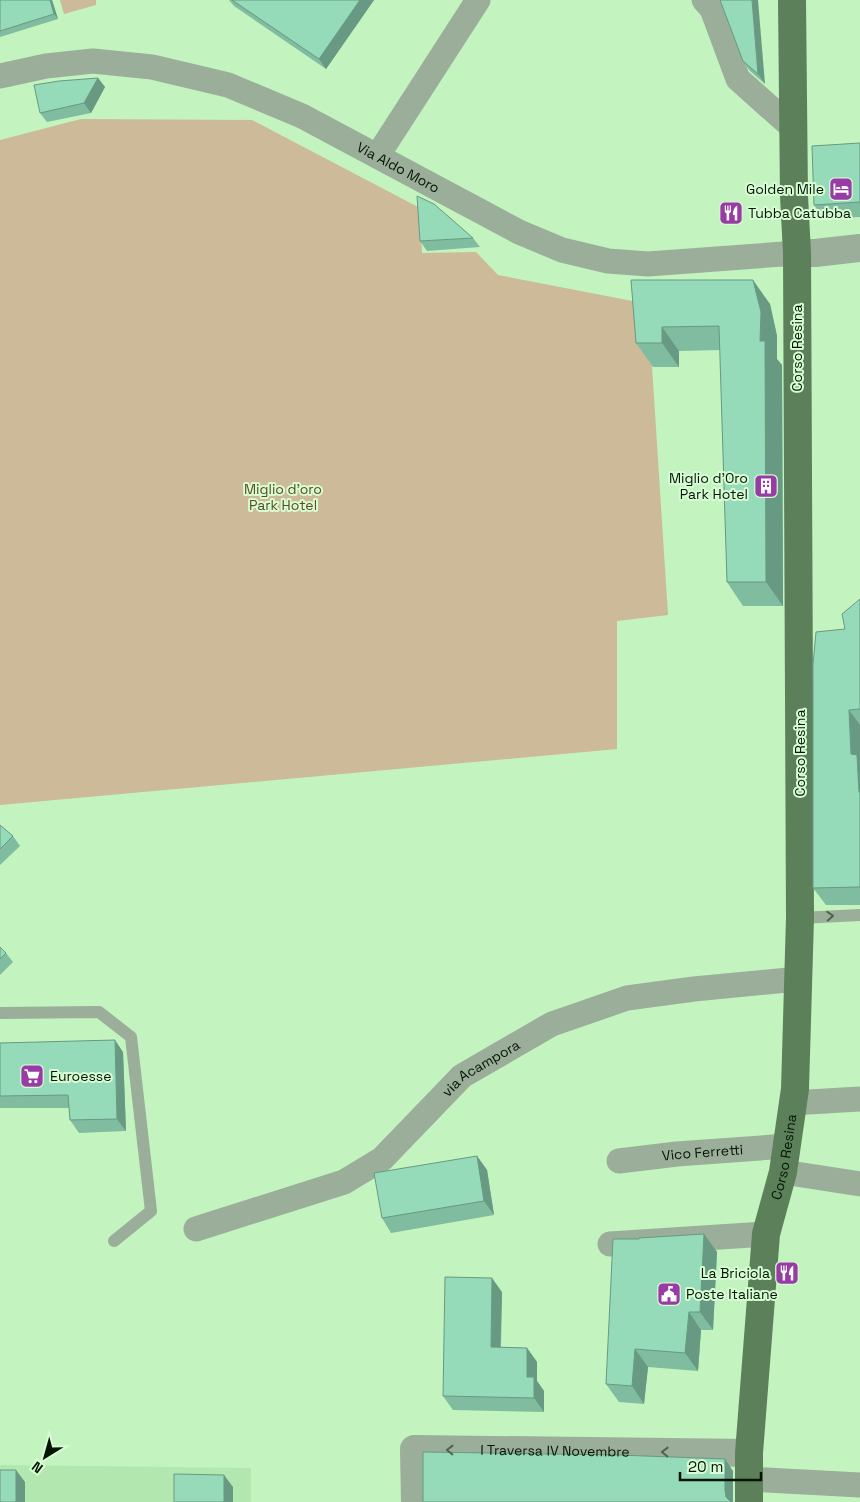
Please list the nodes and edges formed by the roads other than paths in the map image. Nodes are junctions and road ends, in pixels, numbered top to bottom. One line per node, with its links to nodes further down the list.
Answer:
1 (478, 0): 6 (street)
2 (704, 0): 5 (street)
3 (792, 0): 5 (main road, Corso Resina)
4 (0, 76): 6 (street, Via Aldo Moro)
5 (793, 128): 8 (main road, Corso Resina)
6 (378, 155): 8 (street, Via Aldo Moro)
7 (860, 248): 8 (street)
8 (797, 253): 10 (main road, Corso Resina)
9 (860, 914): 10 (lane, one-way to 9)
10 (800, 918): 11 (main road, Corso Resina)
11 (798, 979): 14 (main road, Corso Resina); 18 (street, via Acampora)
12 (0, 1013): 20 (lane)
13 (860, 1099): 14 (street)
14 (792, 1103): 15 (main road, Corso Resina)
15 (785, 1159): 16 (street, Vico Ferretti); 17 (street, Vico Ferretti); 19 (main road, Corso Resina)
16 (618, 1161)
17 (860, 1184)
18 (196, 1229)
19 (766, 1234): 21 (street); 22 (main road, Corso Resina)
20 (114, 1241)
21 (610, 1244)
22 (749, 1478): 23 (street); 24 (street, I Traversa IV Novembre, one-way to 24)
23 (860, 1485)
24 (415, 1502)

